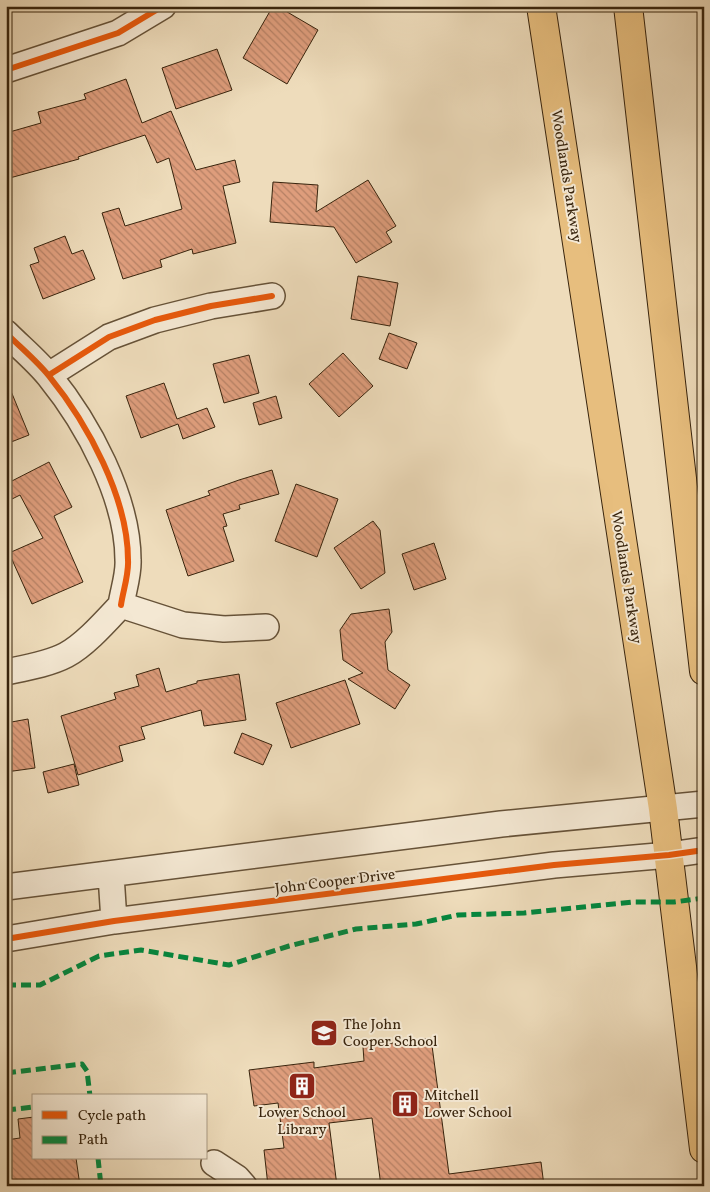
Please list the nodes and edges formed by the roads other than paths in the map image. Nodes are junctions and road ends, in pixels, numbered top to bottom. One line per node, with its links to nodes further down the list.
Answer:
1 (163, 6): 4 (street)
2 (541, 6): 13 (main road, Woodlands Parkway)
3 (628, 6): 10 (main road)
4 (6, 70)
5 (272, 296): 7 (street)
6 (6, 333): 7 (street)
7 (49, 376): 8 (street)
8 (120, 605): 9 (street); 11 (street)
9 (266, 627)
10 (704, 671)
11 (6, 672)
12 (704, 804): 13 (street)
13 (662, 809): 15 (main road, Woodlands Parkway); 16 (street)
14 (704, 850): 15 (street, John Cooper Drive)
15 (669, 855): 18 (street, John Cooper Drive); 20 (main road, Woodlands Parkway)
16 (111, 874): 17 (street); 18 (street)
17 (6, 887)
18 (114, 921): 19 (street, John Cooper Drive)
19 (6, 938)
20 (704, 1149)
21 (214, 1163): 22 (street)
22 (244, 1186)

